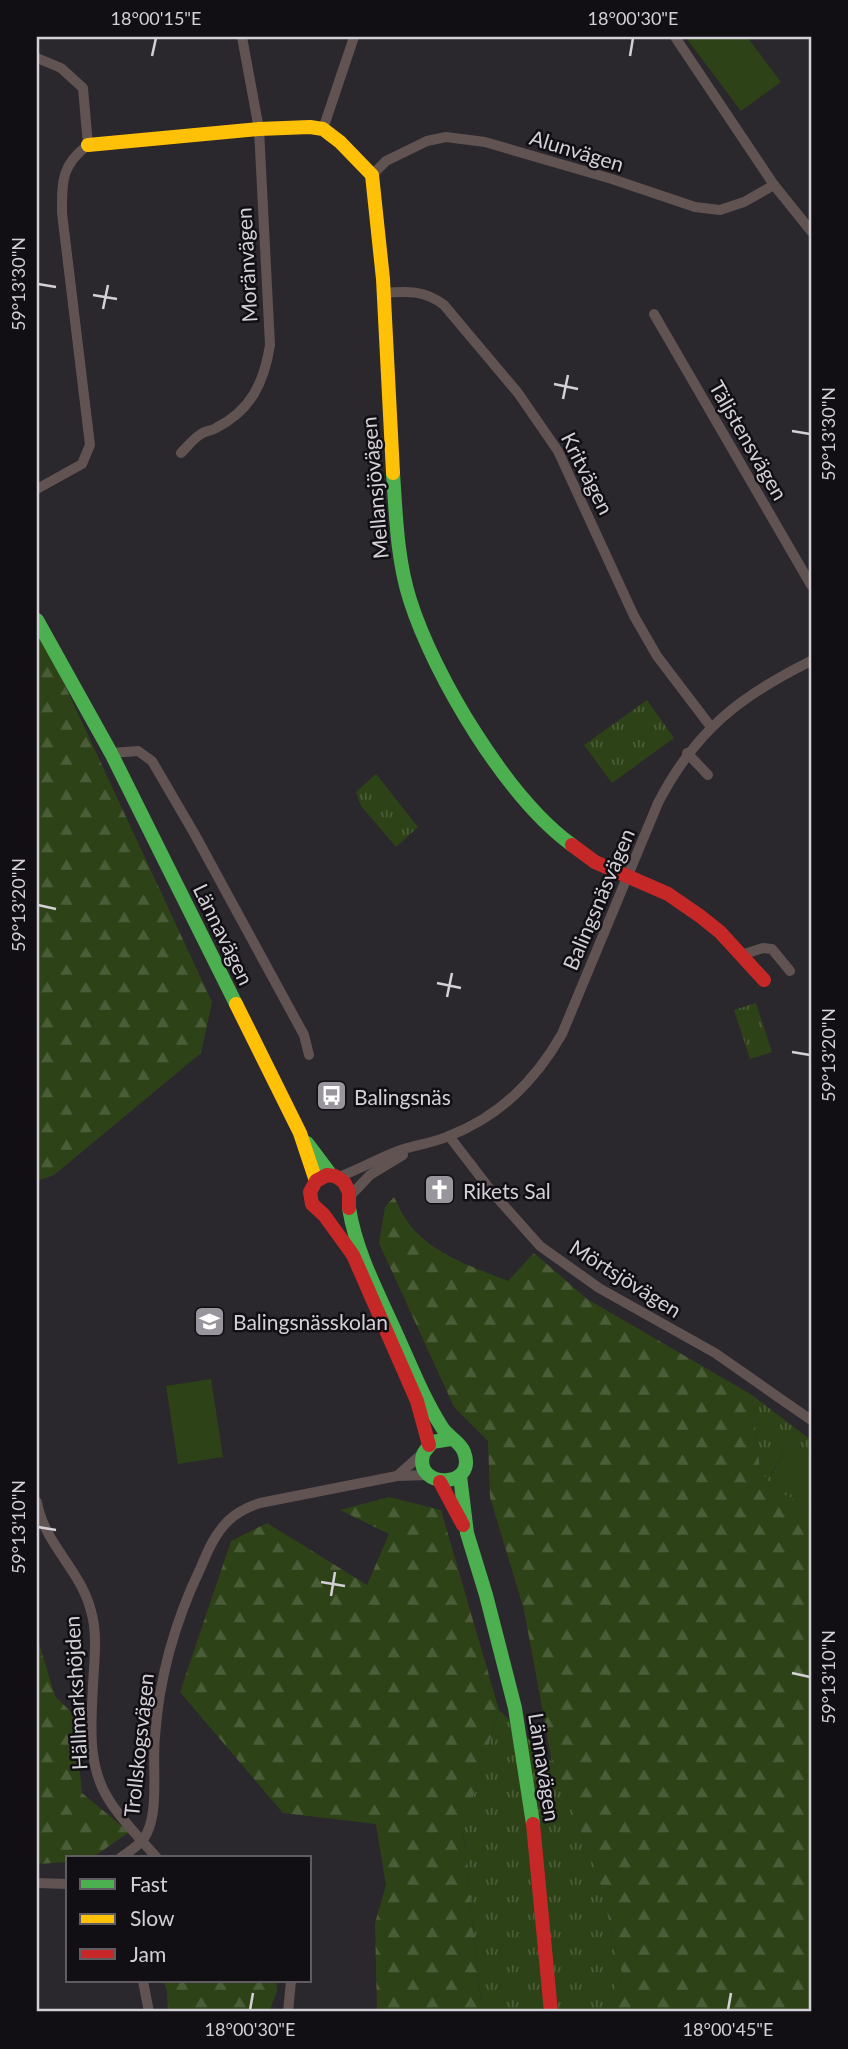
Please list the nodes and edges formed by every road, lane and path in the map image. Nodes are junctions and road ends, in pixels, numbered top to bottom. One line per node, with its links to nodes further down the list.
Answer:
1 (242, 37): 5 (street, Moränvägen)
2 (354, 37): 6 (street)
3 (675, 37): 9 (street)
4 (37, 58): 7 (street)
5 (259, 129): 6 (main road); 7 (main road); 13 (street, Moränvägen)
6 (323, 129): 8 (main road)
7 (88, 145): 14 (street)
8 (372, 175): 9 (street, Alunvägen); 11 (main road, Mellansjövägen)
9 (774, 185): 10 (street)
10 (811, 231)
11 (383, 293): 18 (street, Kritvägen); 22 (main road, Mellansjövägen)
12 (654, 314): 15 (street, Täljstensvägen)
13 (181, 453)
14 (37, 489)
15 (811, 585)
16 (37, 620): 19 (main road, Lännavägen)
17 (811, 661): 18 (street, Balingsnäsvägen)
18 (711, 727): 20 (street, Balingsnäsvägen)
19 (111, 752): 26 (street, Lännavägen); 27 (main road, Lännavägen)
20 (687, 753): 21 (street); 22 (street, Balingsnäsvägen)
21 (708, 775)
22 (628, 877): 23 (main road, Mellansjövägen); 28 (street, Balingsnäsvägen)
23 (741, 955): 24 (street); 25 (main road, Mellansjövägen)
24 (790, 971)
25 (764, 980)
26 (309, 1055)
27 (300, 1133): 30 (main road, Lännavägen); 31 (main road, Lännavägen)
28 (449, 1136): 29 (street, Balingsnäsvägen); 34 (street, Mörtsjövägen)
29 (419, 1145): 30 (street, Balingsnäsvägen); 32 (street, Balingsnäsvägen)
30 (335, 1176): 31 (main road); 32 (main road, Lännavägen)
31 (316, 1181): 33 (main road, Lännavägen)
32 (350, 1199): 33 (main road); 35 (main road, Lännavägen)
33 (324, 1214): 36 (main road, Lännavägen)
34 (809, 1414)
35 (451, 1439): 36 (main road); 38 (main road, Lännavägen)
36 (427, 1448): 37 (street, Trollskogsvägen); 39 (main road, Lännavägen)
37 (397, 1476): 39 (street, Trollskogsvägen); 42 (street, Trollskogsvägen)
38 (460, 1476): 39 (main road); 41 (main road, Lännavägen)
39 (434, 1478): 41 (main road, Lännavägen)
40 (37, 1502): 42 (street, Hällmarkshöjden)
41 (467, 1533): 51 (main road, Lännavägen)
42 (141, 1841): 43 (street, Trollskogsvägen); 44 (street, Hällmarkshöjden)
43 (122, 1856)
44 (155, 1856)
45 (37, 1883): 46 (street)
46 (66, 1884)
47 (143, 1982): 49 (street)
48 (291, 1982): 50 (street)
49 (149, 2012)
50 (288, 2012)
51 (551, 2012)

